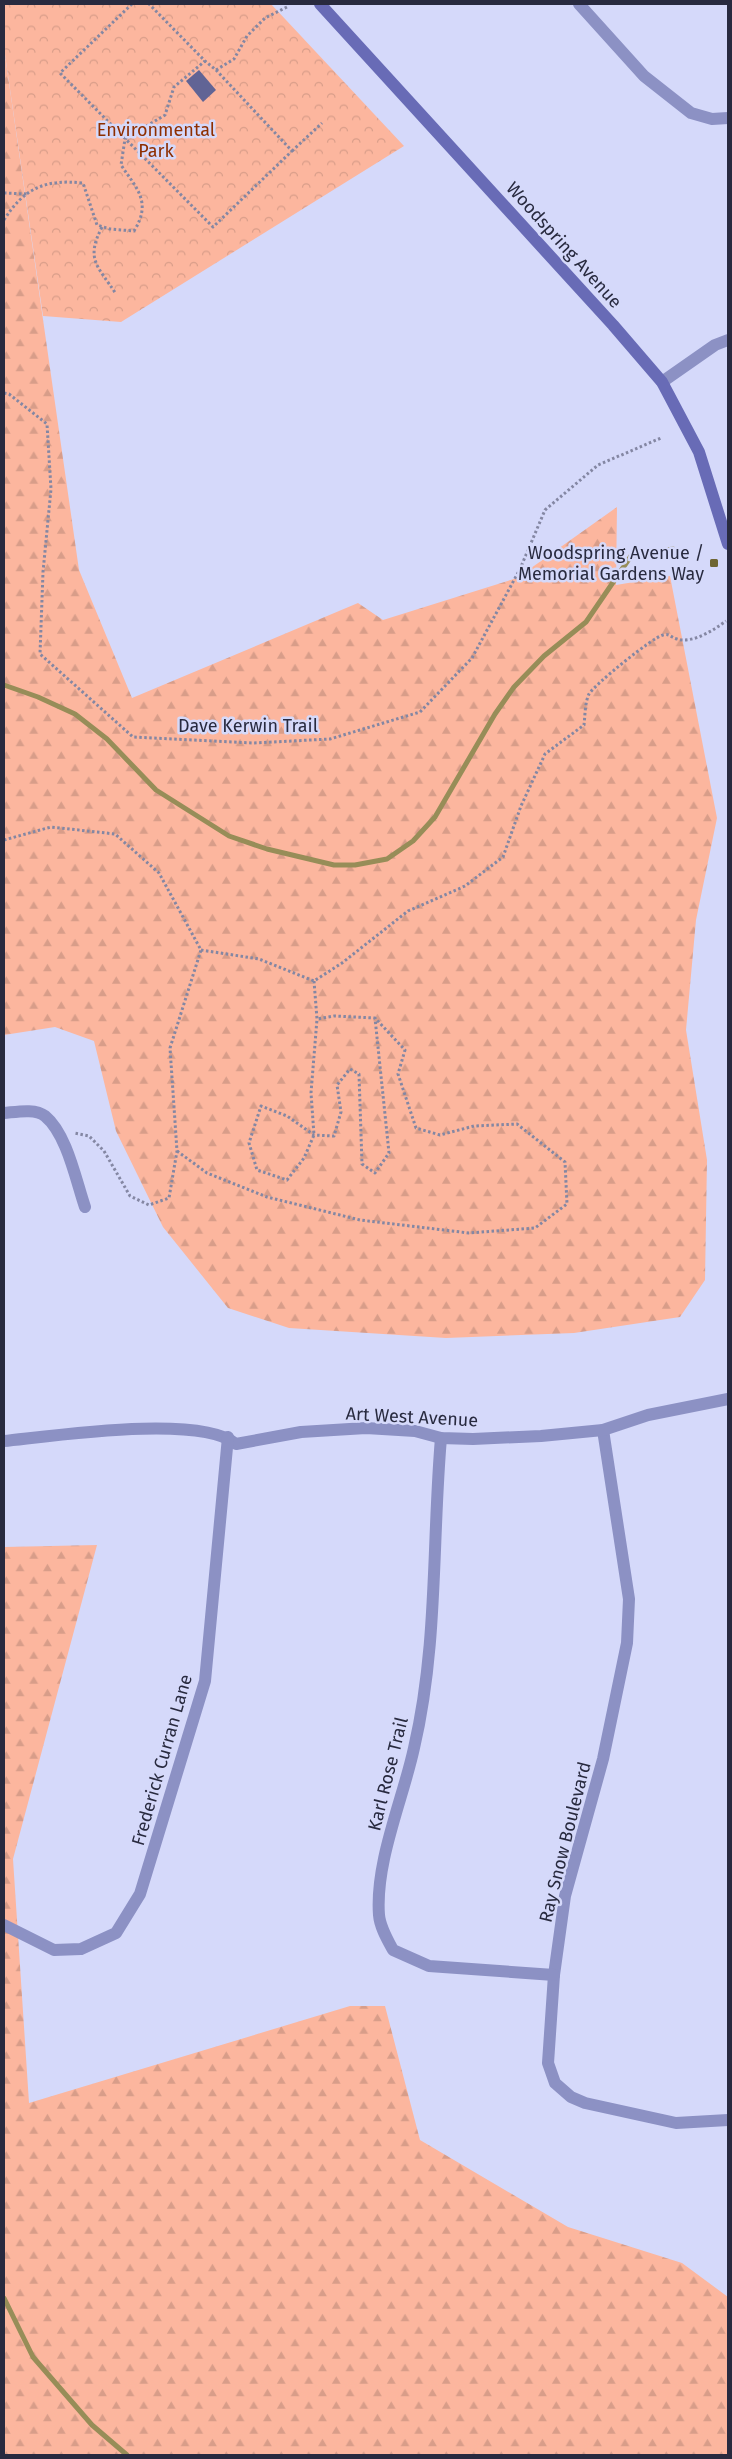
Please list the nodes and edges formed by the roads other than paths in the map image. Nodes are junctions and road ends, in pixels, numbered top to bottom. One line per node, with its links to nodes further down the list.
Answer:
1 (320, 4): 5 (street, Woodspring Avenue)
2 (579, 4): 3 (street)
3 (728, 118)
4 (728, 340): 5 (street)
5 (662, 382): 6 (street, Woodspring Avenue)
6 (728, 544)
7 (4, 1113): 8 (street)
8 (85, 1207)
9 (728, 1399): 10 (street, Art West Avenue)
10 (603, 1430): 12 (street, Art West Avenue); 15 (street, Ray Snow Boulevard)
11 (228, 1437): 12 (street, Art West Avenue); 13 (street, Art West Avenue); 14 (street, Frederick Curran Lane)
12 (441, 1438): 15 (street, Karl Rose Trail)
13 (4, 1441)
14 (4, 1925)
15 (554, 1975): 16 (street, Ray Snow Boulevard)
16 (728, 2120)

